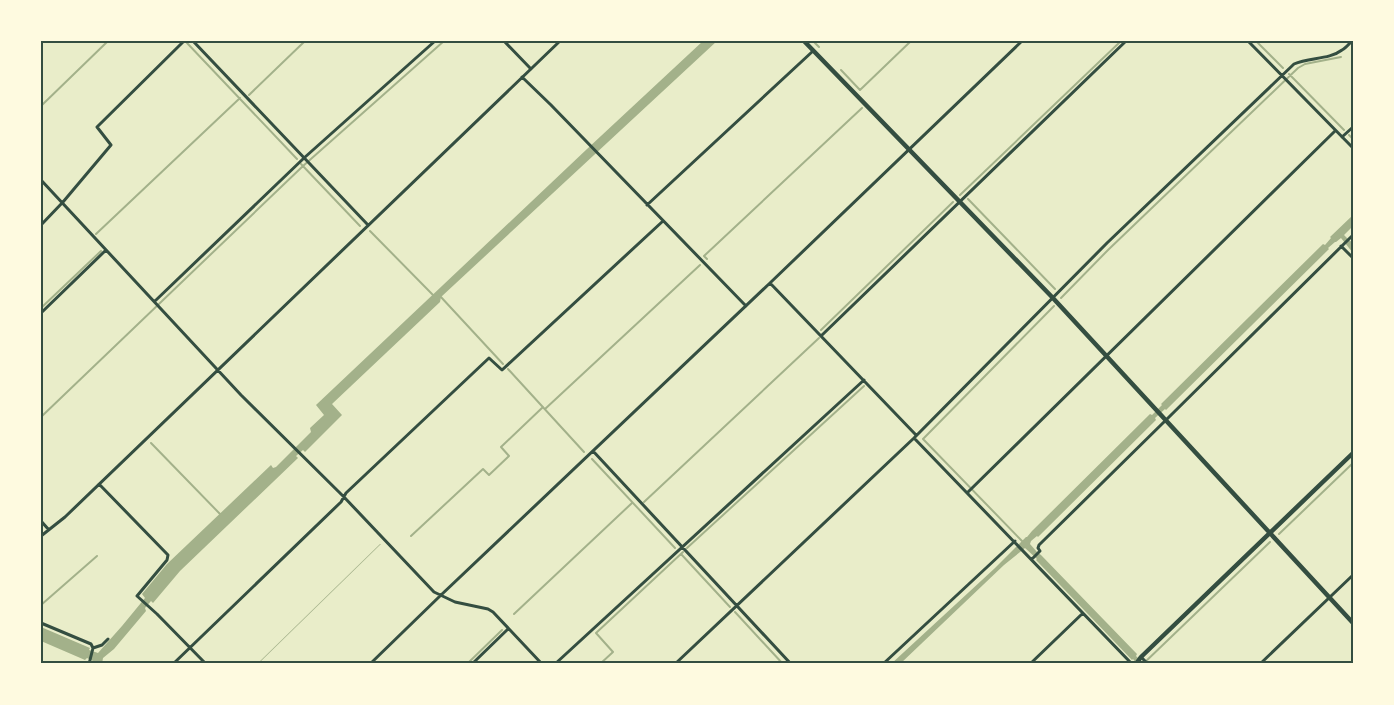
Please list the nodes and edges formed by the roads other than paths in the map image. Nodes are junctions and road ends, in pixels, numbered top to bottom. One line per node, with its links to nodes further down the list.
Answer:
1 (184, 41): 22 (street)
2 (193, 41): 20 (street)
3 (435, 41): 20 (street)
4 (504, 41): 12 (street)
5 (560, 41): 12 (street)
6 (804, 41): 11 (street)
7 (1022, 41): 19 (street)
8 (1126, 41): 23 (street)
9 (1248, 41): 14 (street)
10 (1352, 41): 14 (street)
11 (813, 50): 19 (street); 24 (street)
12 (531, 68): 13 (street)
13 (522, 77): 24 (street); 27 (street)
14 (1285, 79): 16 (street); 33 (street)
15 (1353, 127): 17 (street)
16 (1335, 131): 17 (street); 38 (street)
17 (1342, 137): 18 (street)
18 (1353, 148)
19 (909, 150): 23 (street); 32 (street)
20 (305, 159): 27 (street); 34 (street)
21 (41, 180): 22 (street)
22 (62, 202): 26 (street); 30 (street)
23 (960, 202): 33 (street); 37 (street)
24 (647, 205): 25 (street)
25 (663, 221): 35 (street); 47 (street)
26 (41, 225)
27 (368, 225): 39 (street)
28 (1352, 237): 29 (street)
29 (1343, 244): 31 (street); 41 (street)
30 (106, 250): 34 (street); 36 (street)
31 (1353, 258)
32 (770, 282): 35 (street); 37 (street)
33 (1052, 297): 38 (street); 42 (street)
34 (156, 302): 39 (street)
35 (746, 306): 43 (street)
36 (41, 313)
37 (822, 336): 40 (street)
38 (1106, 355): 41 (street); 46 (street)
39 (218, 370): 45 (street); 47 (street)
40 (864, 380): 42 (street); 53 (street)
41 (1166, 420): 50 (street); 54 (street)
42 (915, 436): 46 (street); 58 (street)
43 (593, 451): 53 (street); 56 (street)
44 (1353, 453): 50 (street)
45 (99, 484): 49 (street); 64 (street)
46 (968, 492): 52 (street)
47 (344, 497): 56 (street); 64 (street)
48 (41, 521): 49 (street)
49 (49, 530): 51 (street)
50 (1270, 533): 57 (street); 66 (street)
51 (41, 536)
52 (1016, 542): 54 (street); 76 (street)
53 (682, 547): 58 (street); 73 (street)
54 (1032, 559): 59 (street)
55 (1353, 576): 57 (street)
56 (440, 596): 62 (street); 70 (street)
57 (1329, 598): 61 (street); 80 (street)
58 (737, 606): 74 (street); 75 (street)
59 (1082, 613): 77 (street); 78 (street)
60 (41, 623): 65 (street)
61 (1353, 623)
62 (508, 629): 71 (street); 72 (street)
63 (108, 639): 65 (street)
64 (190, 647): 68 (street); 69 (street)
65 (93, 649): 67 (street)
66 (1140, 660): 79 (street)
67 (89, 663)
68 (173, 664)
69 (206, 664)
70 (370, 664)
71 (472, 664)
72 (542, 664)
73 (556, 664)
74 (675, 664)
75 (791, 664)
76 (883, 664)
77 (1030, 664)
78 (1132, 664)
79 (1147, 664)
80 (1260, 664)

